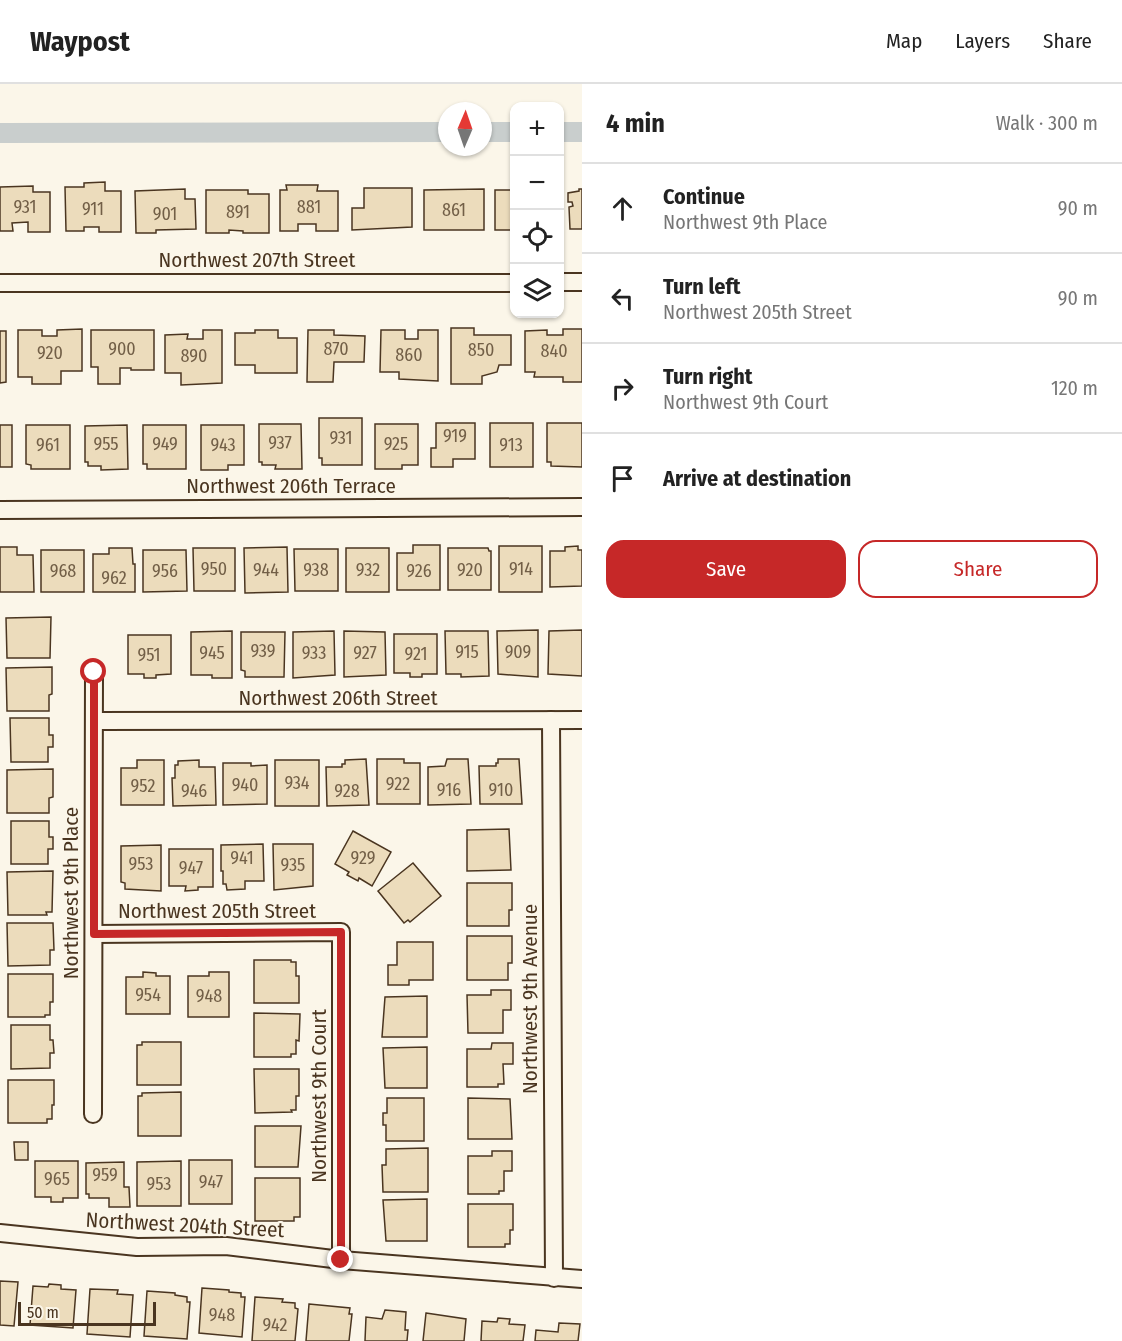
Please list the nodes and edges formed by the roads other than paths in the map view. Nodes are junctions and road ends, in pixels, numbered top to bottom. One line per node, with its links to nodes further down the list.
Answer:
1 (510, 282): 4 (street, Northwest 207th Street)
2 (564, 282): 3 (street)
3 (582, 282)
4 (0, 283)
5 (582, 507): 6 (street, Northwest 206th Terrace)
6 (0, 510)
7 (94, 672): 10 (street, Northwest 9th Place)
8 (551, 720): 9 (street, Northwest 206th Street); 10 (street, Northwest 206th Street); 16 (street, Northwest 9th Avenue)
9 (582, 720)
10 (94, 721): 12 (street, Northwest 9th Place)
11 (341, 932): 12 (street, Northwest 205th Street); 15 (street, Northwest 9th Court)
12 (94, 934): 13 (street, Northwest 9th Place)
13 (93, 1114)
14 (0, 1233): 15 (street, Northwest 204th Street)
15 (341, 1260): 16 (street, Northwest 204th Street)
16 (554, 1278): 17 (street, Northwest 204th Street)
17 (582, 1279)

